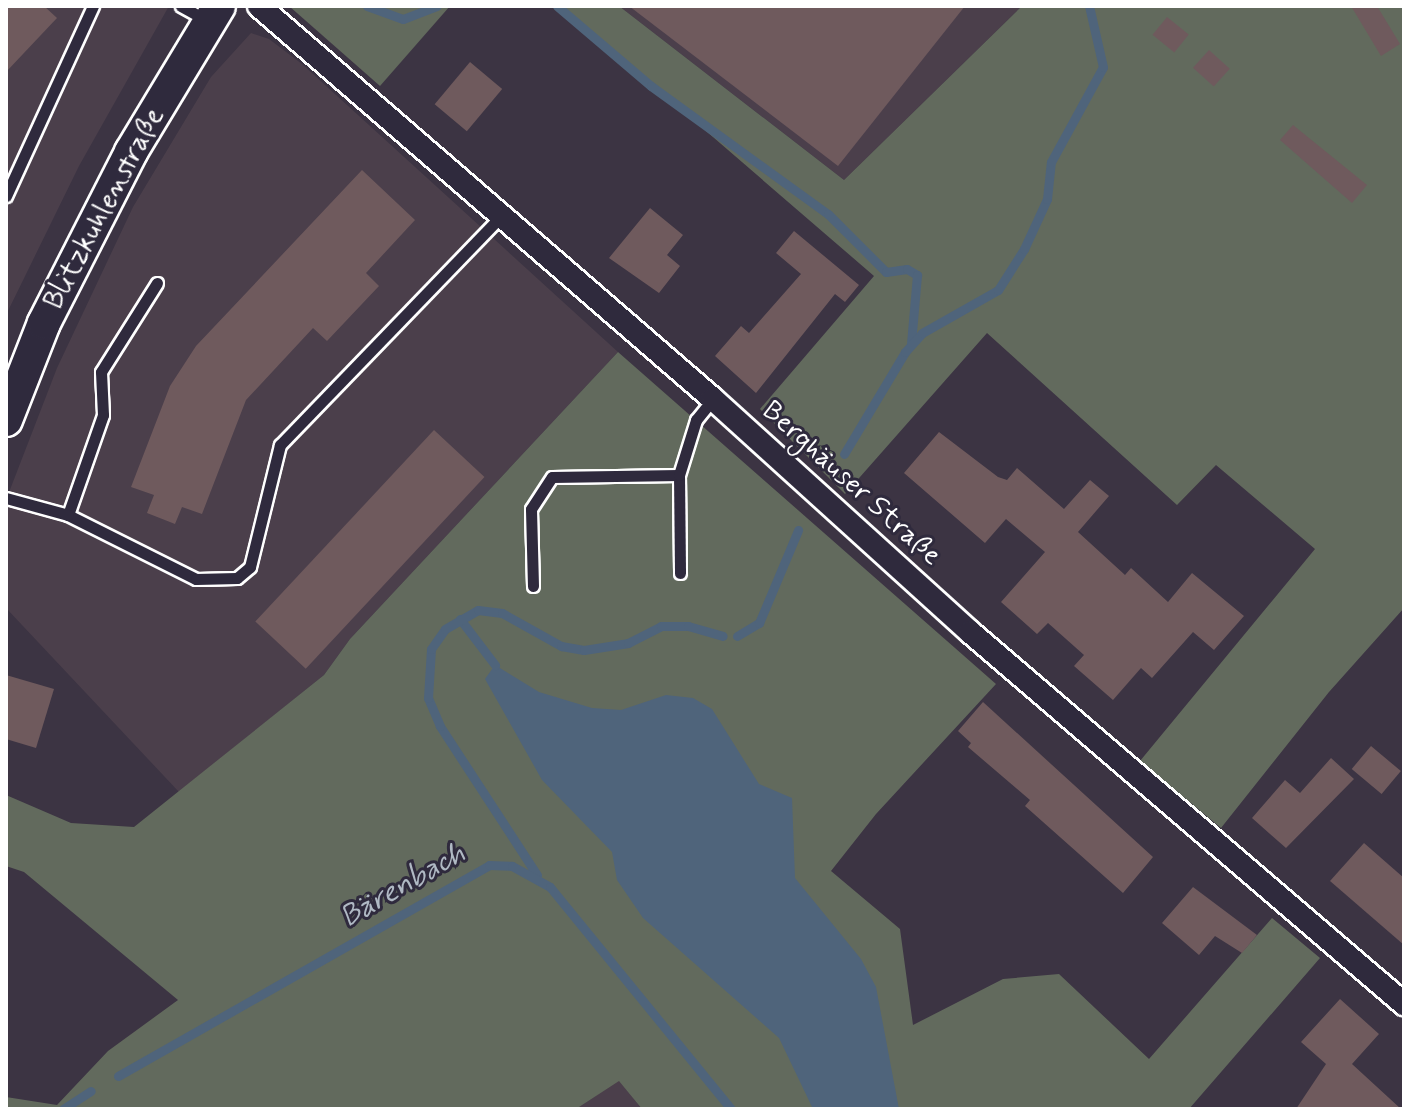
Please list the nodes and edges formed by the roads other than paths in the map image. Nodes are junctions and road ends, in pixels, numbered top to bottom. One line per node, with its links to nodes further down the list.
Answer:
1 (93, 6): 5 (lane)
2 (181, 6): 4 (lane)
3 (259, 6): 6 (street, Berghäuser Straße)
4 (214, 14): 9 (main road, Blitzkuhlenstraße)
5 (6, 196)
6 (503, 215): 8 (street, Berghäuser Straße); 12 (lane)
7 (157, 283): 12 (lane)
8 (713, 399): 10 (lane); 15 (street, Berghäuser Straße)
9 (6, 420)
10 (679, 475): 13 (lane); 14 (lane)
11 (6, 498): 12 (lane)
12 (68, 515)
13 (680, 573)
14 (533, 586)
15 (1404, 1004)

